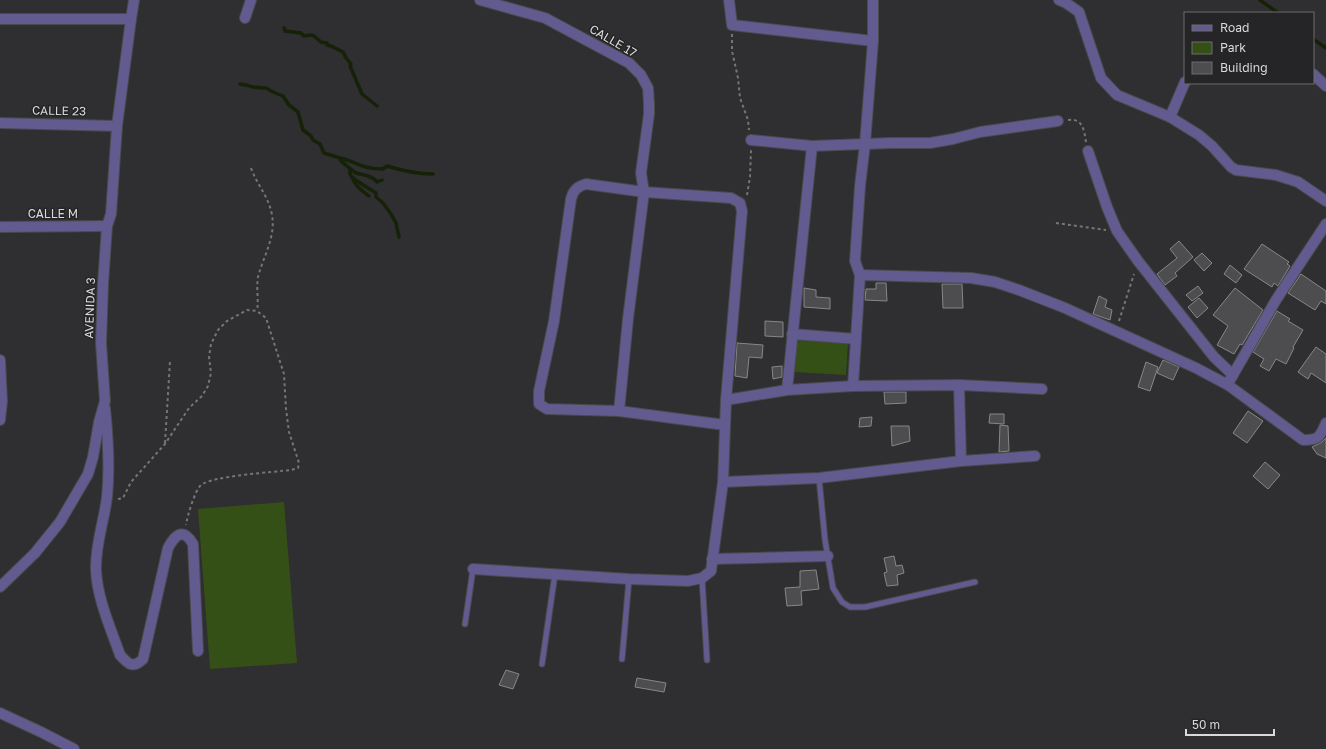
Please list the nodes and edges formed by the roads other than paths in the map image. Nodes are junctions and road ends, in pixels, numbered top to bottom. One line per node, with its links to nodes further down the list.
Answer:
1 (134, 0): 9 (street, AVENIDA 3)
2 (251, 0): 7 (street)
3 (480, 0): 22 (street, CALLE 17)
4 (729, 0): 10 (street)
5 (873, 0): 10 (street)
6 (1059, 0): 14 (street)
7 (245, 18)
8 (0, 19): 9 (street)
9 (131, 19): 17 (street, AVENIDA 3)
10 (873, 41): 19 (street)
11 (1314, 75): 13 (street)
12 (1184, 84): 14 (street)
13 (1326, 86)
14 (1170, 117): 23 (street)
15 (1058, 121): 19 (street)
16 (0, 123): 17 (street, CALLE 23)
17 (117, 126): 24 (street, AVENIDA 3)
18 (751, 140): 20 (street)
19 (866, 144): 20 (street); 27 (street)
20 (812, 146): 28 (street)
21 (1088, 151): 31 (street)
22 (644, 192): 37 (street); 39 (street, CALLE 17); 39 (street)
23 (1326, 201)
24 (107, 226): 25 (street, CALLE M); 38 (street, AVENIDA 3)
25 (0, 227)
26 (1324, 231): 31 (street)
27 (860, 275): 29 (street); 34 (street)
28 (792, 334): 29 (street); 36 (street)
29 (856, 339): 33 (street)
30 (0, 360): 40 (street)
31 (1233, 375): 34 (street)
32 (959, 385): 33 (street); 35 (street); 44 (street)
33 (854, 386): 36 (street)
34 (1228, 386): 41 (street)
35 (1042, 389)
36 (787, 390): 37 (street)
37 (726, 400): 42 (street)
38 (105, 401): 54 (street, AVENIDA 3); 56 (street)
39 (619, 412): 42 (street)
40 (0, 420)
41 (1326, 423)
42 (725, 425): 46 (street)
43 (1035, 456): 44 (street)
44 (961, 461): 45 (street)
45 (819, 478): 46 (street); 47 (lane)
46 (723, 482): 48 (street)
47 (828, 556): 48 (street); 53 (lane)
48 (712, 559): 52 (street)
49 (472, 569): 50 (street); 55 (lane)
50 (555, 574): 51 (street); 59 (lane)
51 (629, 578): 52 (street); 57 (lane)
52 (702, 578): 58 (lane)
53 (975, 582)
54 (0, 586)
55 (465, 624)
56 (198, 651)
57 (622, 659)
58 (707, 660)
59 (542, 664)
60 (0, 713): 61 (street)
61 (74, 749)

